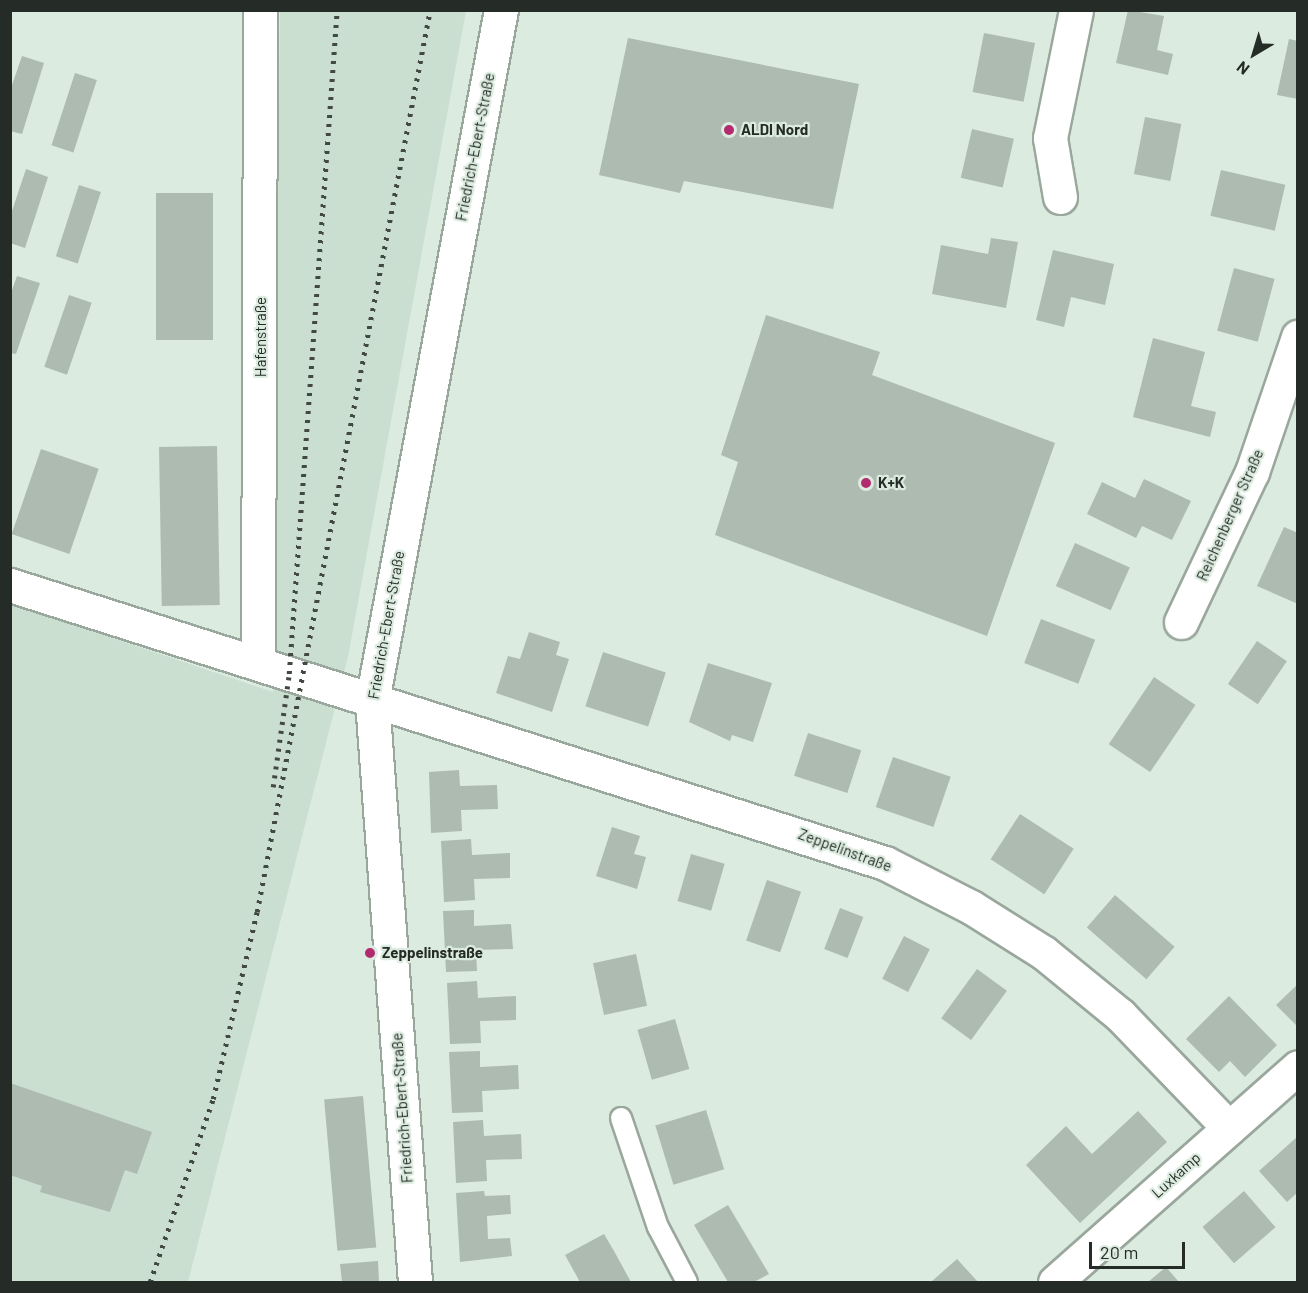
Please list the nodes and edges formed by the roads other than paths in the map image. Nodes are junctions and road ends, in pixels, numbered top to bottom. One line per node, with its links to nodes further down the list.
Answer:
1 (260, 10): 8 (street, Hafenstraße)
2 (501, 10): 9 (street, Friedrich-Ebert-Straße)
3 (1076, 10): 4 (street)
4 (1060, 197)
5 (1298, 337): 7 (street, Reichenberger Straße)
6 (10, 585): 8 (street, Zeppelinstraße)
7 (1181, 622)
8 (258, 663): 9 (street, Zeppelinstraße)
9 (372, 701): 12 (street, Zeppelinstraße); 13 (street, Friedrich-Ebert-Straße)
10 (1298, 1067): 12 (street, Luxkamp)
11 (621, 1118): 14 (lane)
12 (1229, 1128): 15 (street, Luxkamp)
13 (415, 1282)
14 (687, 1282)
15 (1055, 1282)

